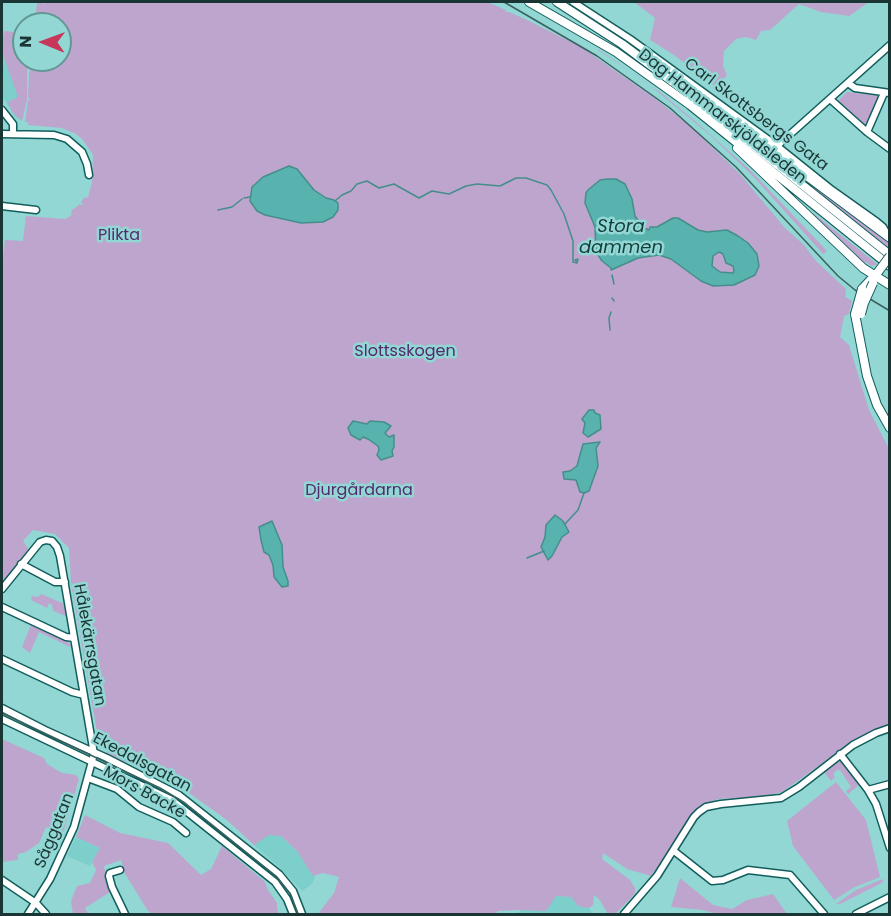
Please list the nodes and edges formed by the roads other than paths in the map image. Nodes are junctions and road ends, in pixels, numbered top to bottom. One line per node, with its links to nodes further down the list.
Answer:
1 (529, 2): 10 (main road, Dag Hammarskjöldsleden)
2 (557, 2): 6 (main road, Dag Hammarskjöldsleden)
3 (573, 2): 14 (street, Carl Skottsbergs Gata)
4 (890, 45): 5 (street)
5 (848, 83): 7 (street); 8 (street)
6 (681, 88): 19 (main road); 20 (main road, Dag Hammarskjöldsleden)
7 (887, 93): 11 (street)
8 (830, 99): 11 (street); 14 (street)
9 (2, 113): 13 (street)
10 (715, 125): 21 (main road, Dag Hammarskjöldsleden); 22 (main road)
11 (867, 132): 15 (street)
12 (2, 134): 13 (street)
13 (13, 134): 16 (street)
14 (777, 146): 19 (street, Carl Skottsbergs Gata)
15 (890, 149)
16 (88, 175)
17 (2, 206): 18 (street)
18 (36, 210)
19 (889, 237)
20 (890, 256): 22 (main road, bridge)
21 (890, 266)
22 (872, 279): 23 (main road); 24 (main road, bridge); 24 (main road, bridge)
23 (890, 285)
24 (858, 317): 25 (main road)
25 (890, 428)
26 (21, 564): 27 (street); 27 (street, Hålekärrsgatan); 28 (street)
27 (64, 582): 30 (street, Hålekärrsgatan)
28 (2, 589)
29 (2, 607): 30 (street)
30 (74, 638): 32 (street, Hålekärrsgatan)
31 (2, 659): 32 (street)
32 (84, 695): 36 (street, Hålekärrsgatan)
33 (2, 708): 36 (street, Ekedalsgatan)
34 (2, 719): 38 (street, Ekedalsgatan)
35 (890, 728): 37 (street)
36 (94, 753): 38 (street, Såggatan); 55 (street, Ekedalsgatan)
37 (840, 754): 41 (street); 45 (street)
38 (92, 763): 39 (street, Såggatan); 54 (street, Ekedalsgatan)
39 (88, 778): 42 (street, Mors Backe); 49 (street, Såggatan)
40 (890, 784): 41 (street)
41 (868, 790): 43 (street)
42 (186, 833)
43 (888, 835): 44 (street)
44 (890, 848)
45 (674, 850): 50 (street); 58 (street)
46 (120, 870): 53 (street)
47 (2, 880): 49 (street)
48 (890, 897): 59 (street)
49 (36, 903): 51 (street, Såggatan); 52 (street)
50 (631, 908): 56 (street); 57 (street)
51 (28, 915)
52 (46, 915)
53 (125, 915)
54 (293, 915)
55 (302, 915)
56 (624, 915)
57 (636, 915)
58 (824, 915)
59 (856, 915)

